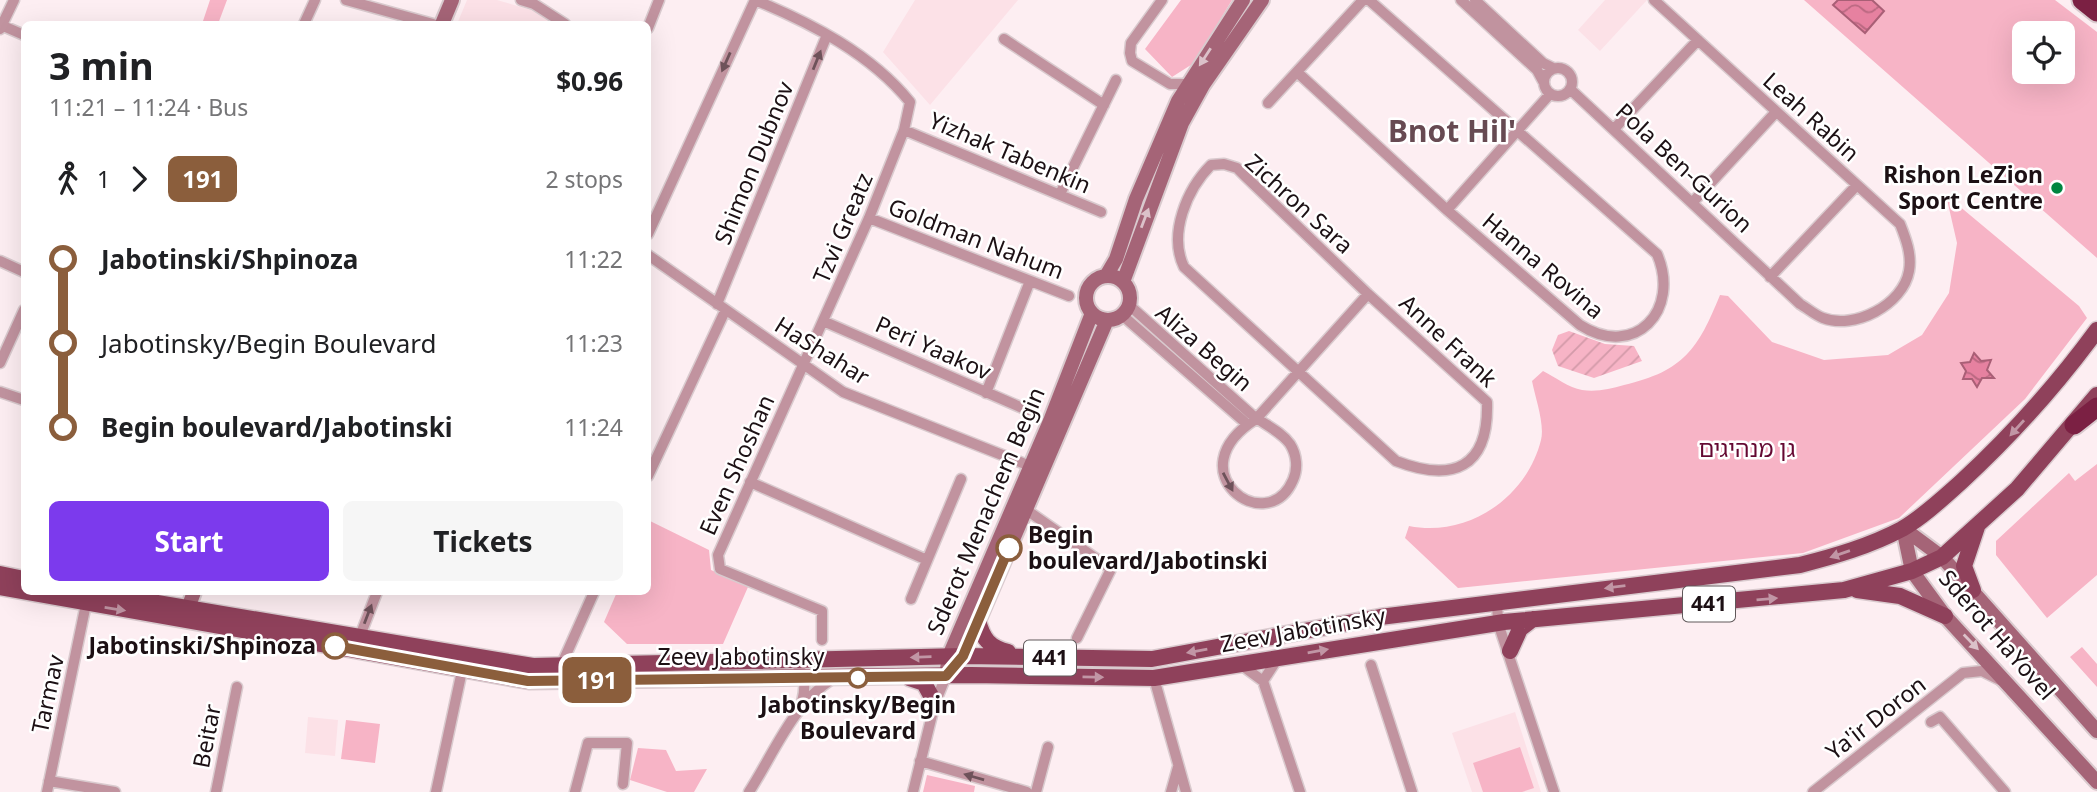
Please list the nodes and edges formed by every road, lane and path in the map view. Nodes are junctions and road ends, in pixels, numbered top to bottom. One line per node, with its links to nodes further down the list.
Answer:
1 (14, 0): 24 (street)
2 (315, 0): 19 (street)
3 (346, 0): 20 (street)
4 (452, 0): 21 (street)
5 (521, 0): 22 (street)
6 (659, 0): 23 (street)
7 (755, 0): 17 (street); 52 (street, one-way to 52)
8 (1162, 0): 33 (street)
9 (1243, 0): 34 (street, one-way to 34)
10 (1262, 0): 59 (street, one-way to 10)
11 (1363, 0): 30 (street)
12 (1369, 0): 43 (street, Hanna Rovina)
13 (1461, 0): 32 (street)
14 (1475, 0): 29 (street)
15 (1654, 0): 28 (street, Leah Rabin)
16 (2082, 0): 18 (highway)
17 (773, 4): 26 (street)
18 (2097, 12)
19 (305, 21)
20 (422, 21)
21 (443, 21)
22 (560, 21)
23 (651, 21)
24 (1, 27): 25 (street)
25 (21, 34)
26 (827, 35): 42 (street, Tzvi Greatz); 62 (street, Shimon Dubnov, one-way to 26)
27 (1004, 39): 39 (street)
28 (1698, 40): 40 (street, Leah Rabin); 41 (street)
29 (1553, 68): 32 (street); 35 (street)
30 (1297, 72): 38 (street); 49 (street, Hanna Rovina)
31 (1116, 80): 39 (street)
32 (1544, 81): 36 (street)
33 (1170, 84): 34 (street); 37 (street)
34 (1188, 84): 37 (street)
35 (1570, 89): 36 (street); 41 (street, Pola Ben-Gurion)
36 (1550, 94): 43 (street)
37 (1178, 101): 56 (street)
38 (1268, 103)
39 (1104, 105): 44 (street)
40 (1776, 111): 45 (street, Leah Rabin); 48 (street)
41 (1614, 129): 48 (street, Pola Ben-Gurion)
42 (904, 130): 46 (street, Yizhak Tabenkin); 51 (street, Tzvi Greatz)
43 (1516, 132): 49 (street); 49 (street, Hanna Rovina)
44 (1068, 179): 46 (street); 47 (street)
45 (1857, 185): 57 (street); 57 (street, Leah Rabin)
46 (1046, 188): 47 (street, Yizhak Tabenkin)
47 (1060, 194): 50 (street, Yizhak Tabenkin)
48 (1692, 203): 57 (street, Pola Ben-Gurion)
49 (1447, 209)
50 (1101, 212)
51 (869, 218): 58 (street, Goldman Nahum); 67 (street, Tzvi Greatz)
52 (651, 227)
53 (651, 257): 62 (street, HaShahar)
54 (0, 261): 55 (street)
55 (21, 271)
56 (1106, 276): 59 (street); 64 (street)
57 (1770, 277)
58 (1030, 281): 61 (street, Goldman Nahum); 73 (street)
59 (1123, 282): 63 (street)
60 (1367, 294): 71 (street); 71 (street, Anne Frank); 71 (street, Zichron Sara)
61 (1069, 296)
62 (721, 308): 70 (street, HaShahar); 81 (street, Shimon Dubnov)
63 (1125, 310): 66 (street); 78 (street, Aliza Begin)
64 (1092, 313): 66 (street); 80 (street, Sderot Menachem Begin)
65 (21, 317): 69 (street)
66 (1107, 320): 84 (street, Sderot Menachem Begin)
67 (823, 321): 70 (street, Tzvi Greatz); 73 (street, Peri Yaakov)
68 (2097, 330): 86 (main road, 441, one-way to 86)
69 (0, 363)
70 (803, 366): 80 (street, HaShahar); 83 (street, Even Shoshan)
71 (1298, 372): 78 (street)
72 (0, 392): 75 (street)
73 (986, 393): 77 (street, Peri Yaakov)
74 (2097, 395): 79 (main road, 441)
75 (21, 399)
76 (2097, 407): 79 (highway)
77 (1027, 410)
78 (1252, 421): 78 (street, Aliza Begin, one-way to 78)
79 (2074, 425): 85 (main road, 441)
80 (1031, 466): 112 (street, Sderot Menachem Begin)
81 (651, 469)
82 (961, 479): 88 (street)
83 (750, 482): 88 (street); 110 (street, Even Shoshan)
84 (1025, 509): 105 (street, Sderot Menachem Begin); 108 (street)
85 (1979, 523): 87 (main road, 441); 95 (main road)
86 (1903, 528): 87 (street, Sderot HaYovel); 89 (street, Sderot HaYovel); 101 (main road, Zeev Jabotinsky / 441, one-way to 101)
87 (1942, 557): 89 (main road, Zeev Jabotinsky / 441); 95 (street, Sderot HaYovel)
88 (927, 560): 100 (street)
89 (1912, 571): 94 (main road, Zeev Jabotinsky / 441); 103 (street, Sderot HaYovel)
90 (0, 574): 91 (main road)
91 (21, 578)
92 (0, 587): 93 (main road, Zeev Jabotinsky / 441)
93 (21, 590)
94 (1844, 590): 103 (main road); 104 (main road, Zeev Jabotinsky / 441, one-way to 94)
95 (1973, 590): 132 (street, Sderot HaYovel)
96 (65, 595): 99 (main road, Zeev Jabotinsky / 441)
97 (376, 595): 107 (street, one-way to 97)
98 (593, 595): 109 (street)
99 (89, 598): 102 (main road, Zeev Jabotinsky / 441); 138 (street, Tarmav)
100 (911, 599)
101 (1497, 601): 106 (street); 113 (main road, Zeev Jabotinsky / 441, one-way to 113)
102 (188, 606): 107 (main road, Zeev Jabotinsky / 441); 116 (main road, Zeev Jabotinsky / 441)
103 (1945, 616): 127 (street, Sderot HaYovel, one-way to 127)
104 (1533, 619): 106 (main road, Zeev Jabotinsky / 441); 111 (main road)
105 (978, 621): 112 (street, Sderot Menachem Begin); 113 (main road)
106 (1501, 623): 111 (street); 114 (main road, Zeev Jabotinsky / 441, one-way to 106)
107 (360, 636): 116 (main road, Zeev Jabotinsky / 441)
108 (1077, 638)
109 (574, 640): 119 (street); 120 (street)
110 (822, 640)
111 (1510, 654): 151 (street)
112 (956, 656): 113 (main road, Zeev Jabotinsky / 441); 115 (main road, Zeev Jabotinsky / 441, one-way to 115); 121 (street, Sderot Menachem Begin)
113 (1028, 657)
114 (1278, 658): 117 (main road, Zeev Jabotinsky / 441); 126 (street)
115 (793, 661): 120 (main road, Zeev Jabotinsky / 441); 124 (street)
116 (463, 662): 119 (main road, Zeev Jabotinsky / 441); 124 (main road, Zeev Jabotinsky / 441); 141 (street)
117 (1240, 664): 123 (main road, Zeev Jabotinsky / 441); 126 (street)
118 (1371, 665): 150 (street)
119 (561, 666): 120 (main road, Zeev Jabotinsky / 441)
120 (593, 666)
121 (946, 676): 122 (main road, Zeev Jabotinsky / 441); 123 (main road, Zeev Jabotinsky / 441, one-way to 123); 129 (street)
122 (907, 677): 125 (main road, Zeev Jabotinsky / 441); 129 (main road)
123 (1154, 678): 135 (street)
124 (804, 679): 125 (main road, Zeev Jabotinsky / 441); 130 (street)
125 (832, 679): 130 (street)
126 (1264, 681): 149 (street)
127 (2008, 684): 136 (street, Sderot HaYovel); 152 (street, Ya'ir Doron)
128 (237, 687): 140 (street, Beitar)
129 (935, 703): 134 (street)
130 (802, 706): 143 (street)
131 (1931, 722): 153 (street)
132 (2097, 731)
133 (1048, 747): 146 (street)
134 (920, 761): 144 (street); 145 (street, one-way to 134)
135 (1178, 766): 147 (street); 148 (street)
136 (2097, 782)
137 (623, 783): 142 (street)
138 (48, 787): 139 (street)
139 (115, 792)
140 (216, 792)
141 (436, 792)
142 (575, 792)
143 (750, 792)
144 (913, 792)
145 (1027, 792)
146 (1036, 792)
147 (1171, 792)
148 (1186, 792)
149 (1300, 792)
150 (1412, 792)
151 (1554, 792)
152 (1813, 792)
153 (2005, 792)

